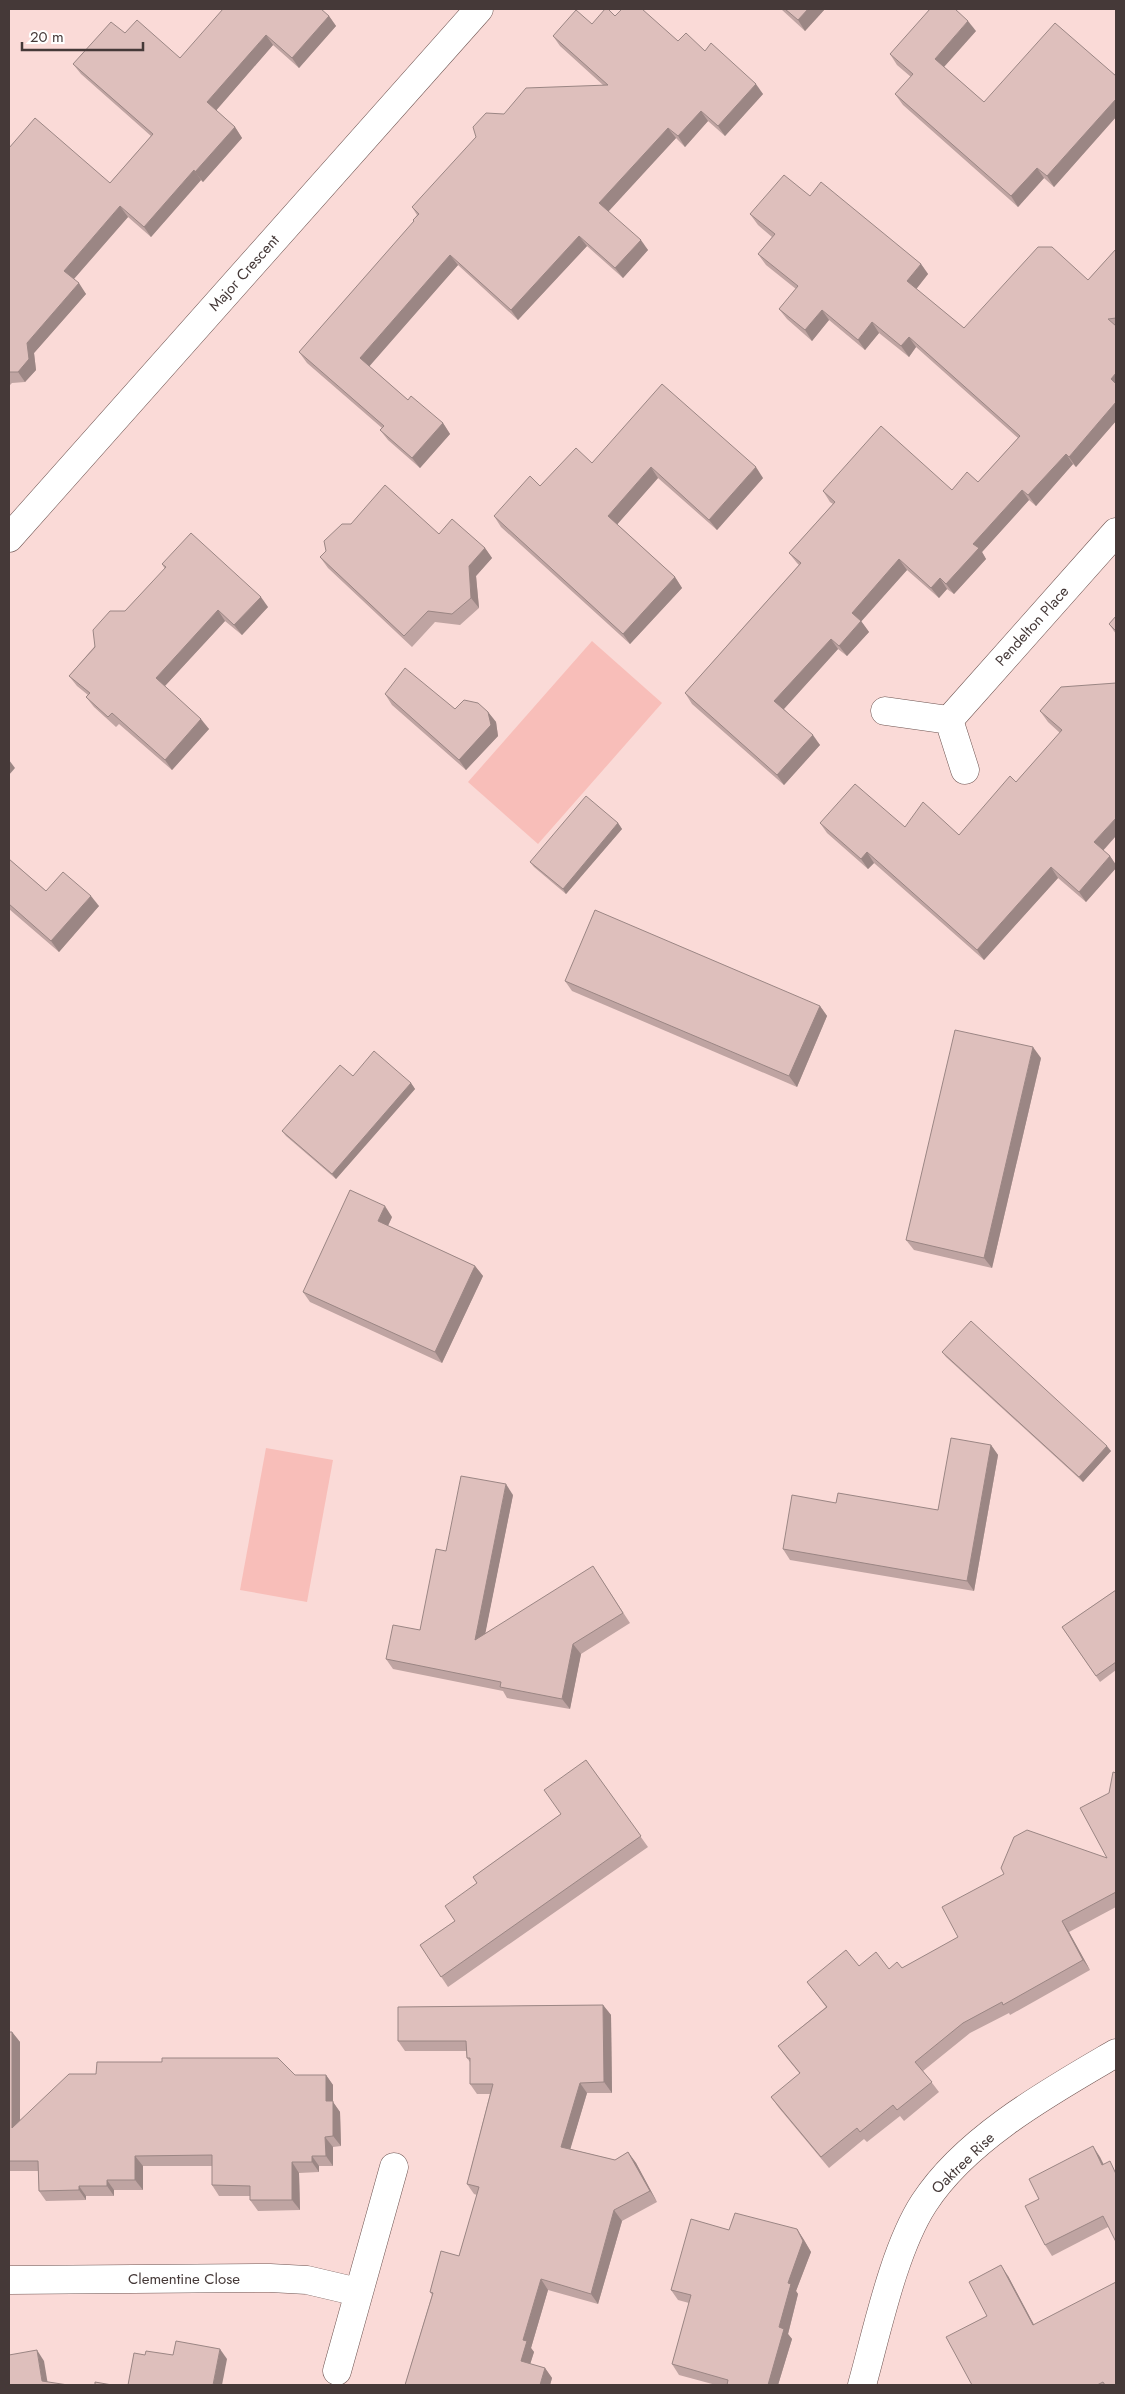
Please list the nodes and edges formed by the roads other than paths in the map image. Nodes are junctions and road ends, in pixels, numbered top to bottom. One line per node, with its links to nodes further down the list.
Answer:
1 (479, 9): 3 (street, Major Crescent)
2 (1116, 532): 5 (street, Pendelton Place)
3 (9, 538)
4 (885, 711): 5 (street)
5 (949, 720): 6 (street)
6 (965, 770)
7 (1116, 2053): 12 (street, Oaktree Rise)
8 (394, 2167): 10 (street)
9 (9, 2280): 10 (street, Clementine Close)
10 (358, 2292): 11 (street)
11 (337, 2371)
12 (862, 2385)

